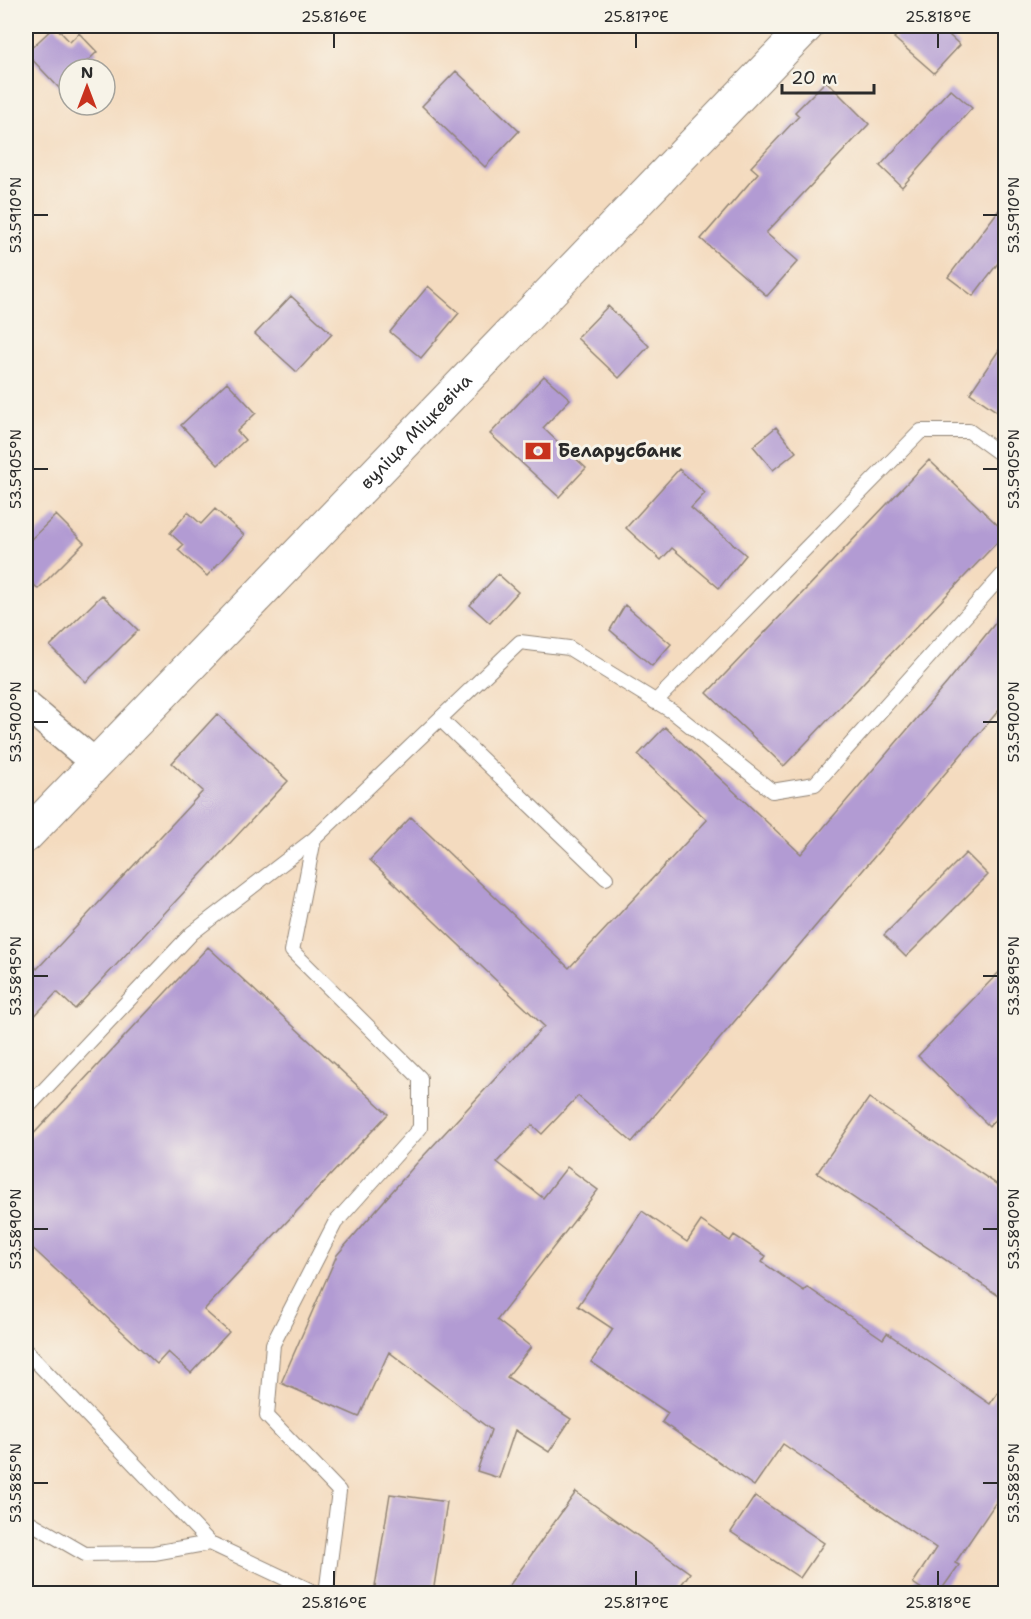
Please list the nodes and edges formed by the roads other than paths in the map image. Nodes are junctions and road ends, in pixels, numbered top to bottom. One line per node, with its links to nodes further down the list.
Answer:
1 (807, 26): 7 (street, вуліца Міцкевіча)
2 (1005, 458): 4 (lane)
3 (1005, 571): 4 (lane)
4 (655, 702): 6 (lane)
5 (26, 705): 7 (street)
6 (440, 719): 9 (lane); 10 (lane)
7 (95, 763): 8 (street, вуліца Міцкевіча)
8 (26, 836)
9 (314, 838): 11 (lane); 16 (lane)
10 (606, 878)
11 (26, 1108)
12 (26, 1351): 14 (lane)
13 (26, 1520): 14 (lane)
14 (210, 1543): 15 (lane)
15 (318, 1593)
16 (326, 1593)

